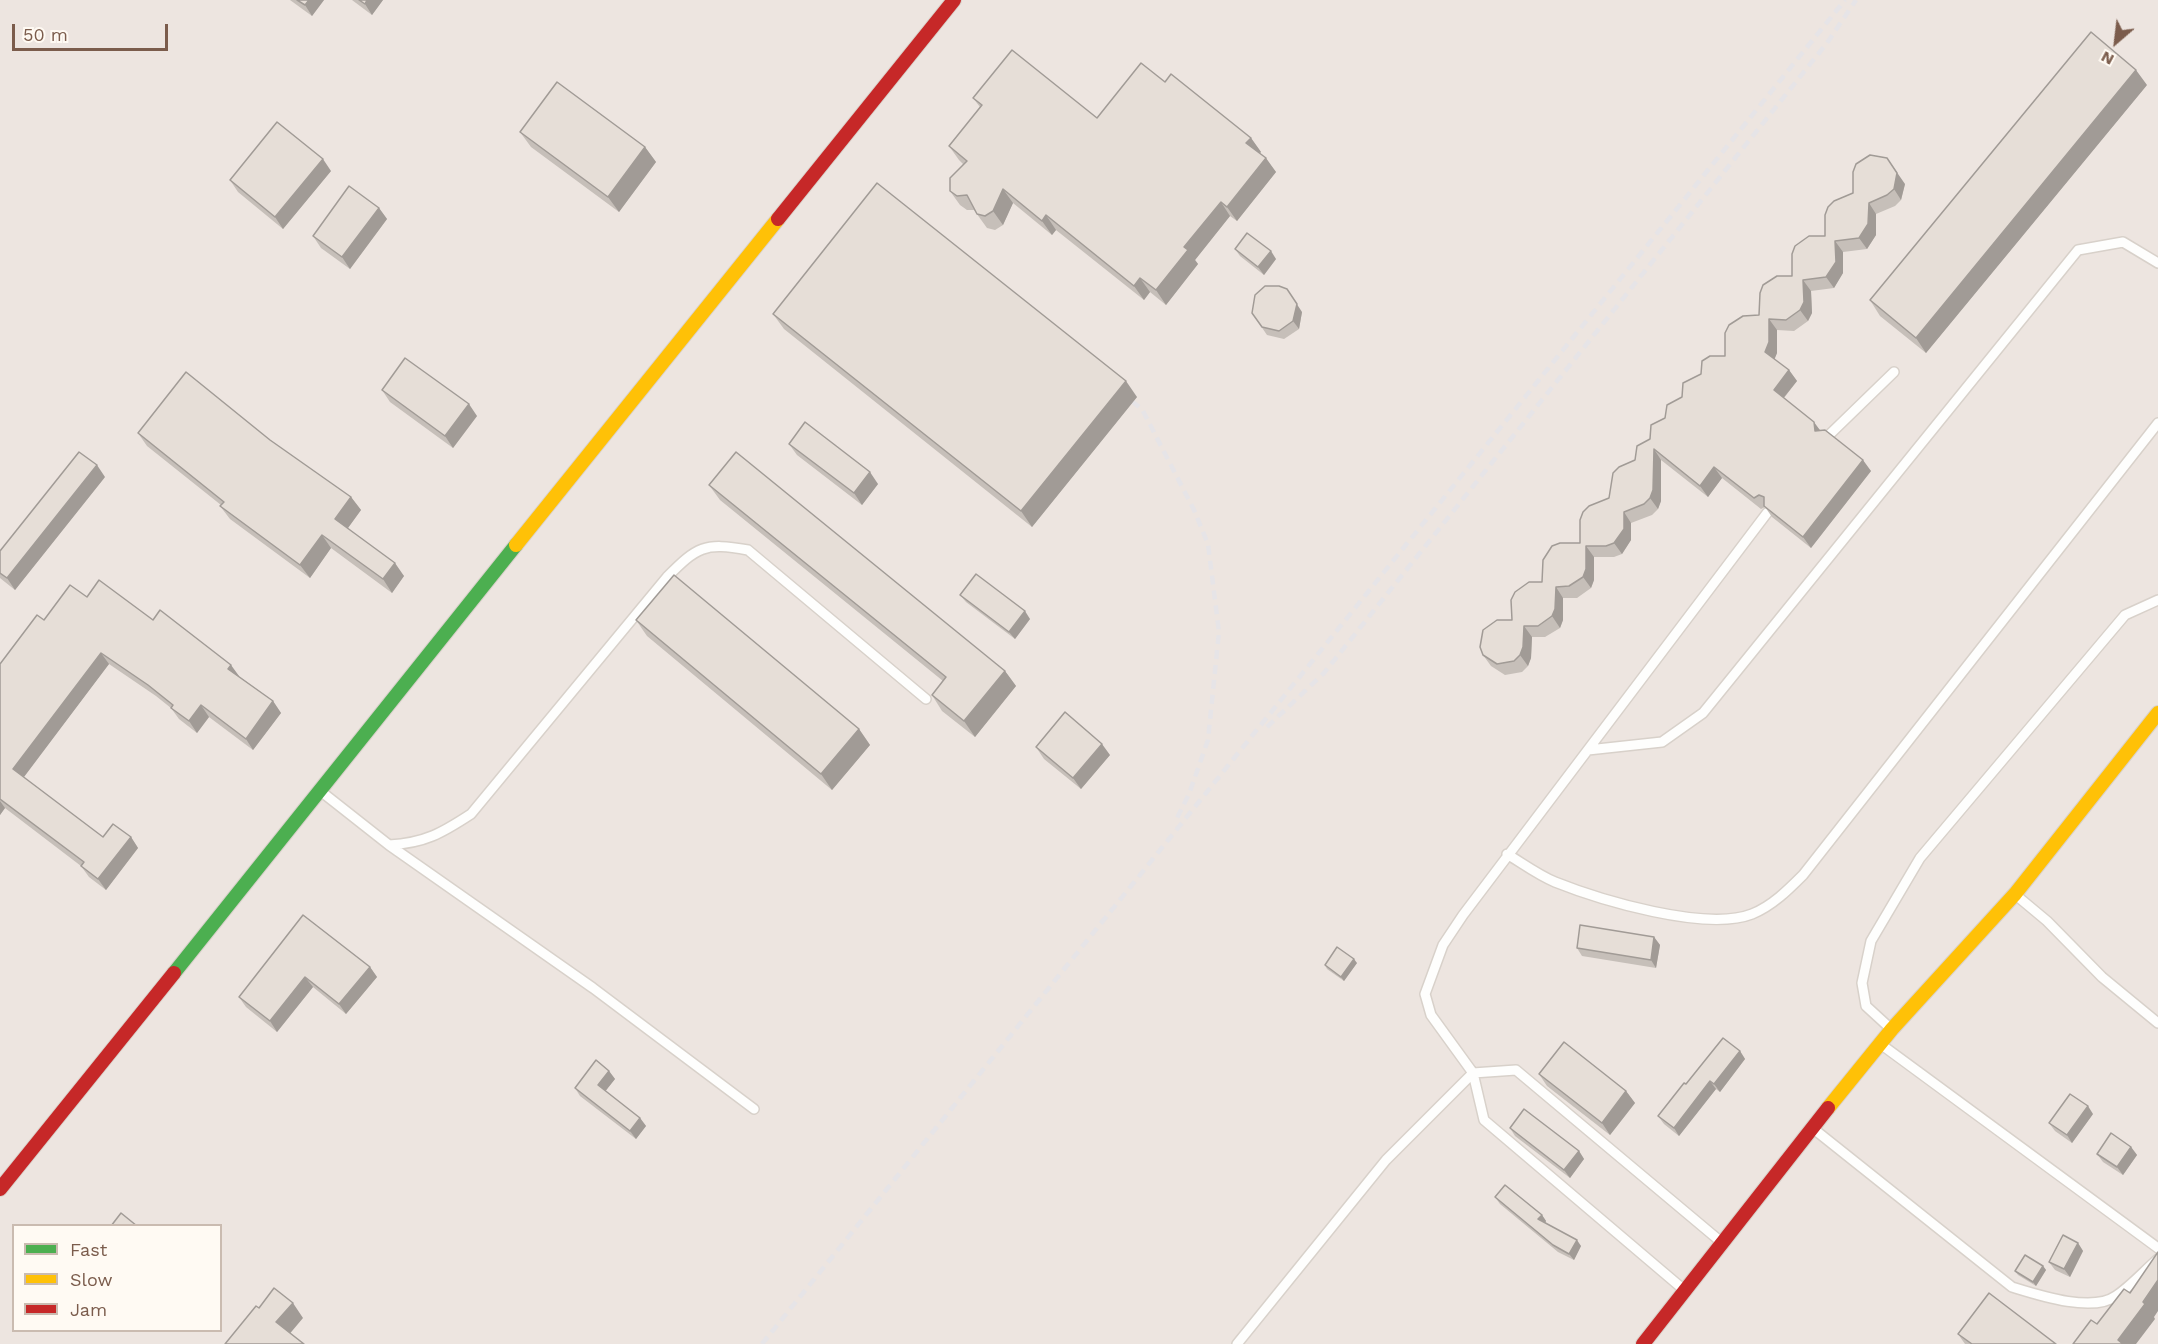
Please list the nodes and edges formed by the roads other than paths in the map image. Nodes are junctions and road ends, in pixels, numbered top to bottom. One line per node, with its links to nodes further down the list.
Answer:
1 (954, 0): 11 (street)
2 (2158, 263): 10 (lane)
3 (1894, 372): 5 (lane)
4 (2158, 423): 13 (lane)
5 (1827, 437)
6 (1767, 513): 10 (lane)
7 (2158, 600): 16 (lane)
8 (926, 699): 12 (lane)
9 (2158, 713): 14 (street)
10 (1588, 750): 13 (lane)
11 (320, 790): 12 (lane); 21 (street)
12 (389, 845): 19 (lane)
13 (1507, 854): 18 (lane)
14 (2015, 894): 15 (lane); 16 (street)
15 (2158, 1023)
16 (1892, 1029): 17 (street)
17 (1882, 1045): 20 (street); 23 (lane)
18 (1473, 1073): 22 (lane); 25 (lane); 26 (lane)
19 (754, 1109)
20 (1812, 1128): 22 (street); 24 (lane)
21 (0, 1189)
22 (1723, 1243): 25 (street)
23 (2158, 1248)
24 (2158, 1259)
25 (1685, 1291): 27 (street)
26 (1237, 1344)
27 (1643, 1344)

